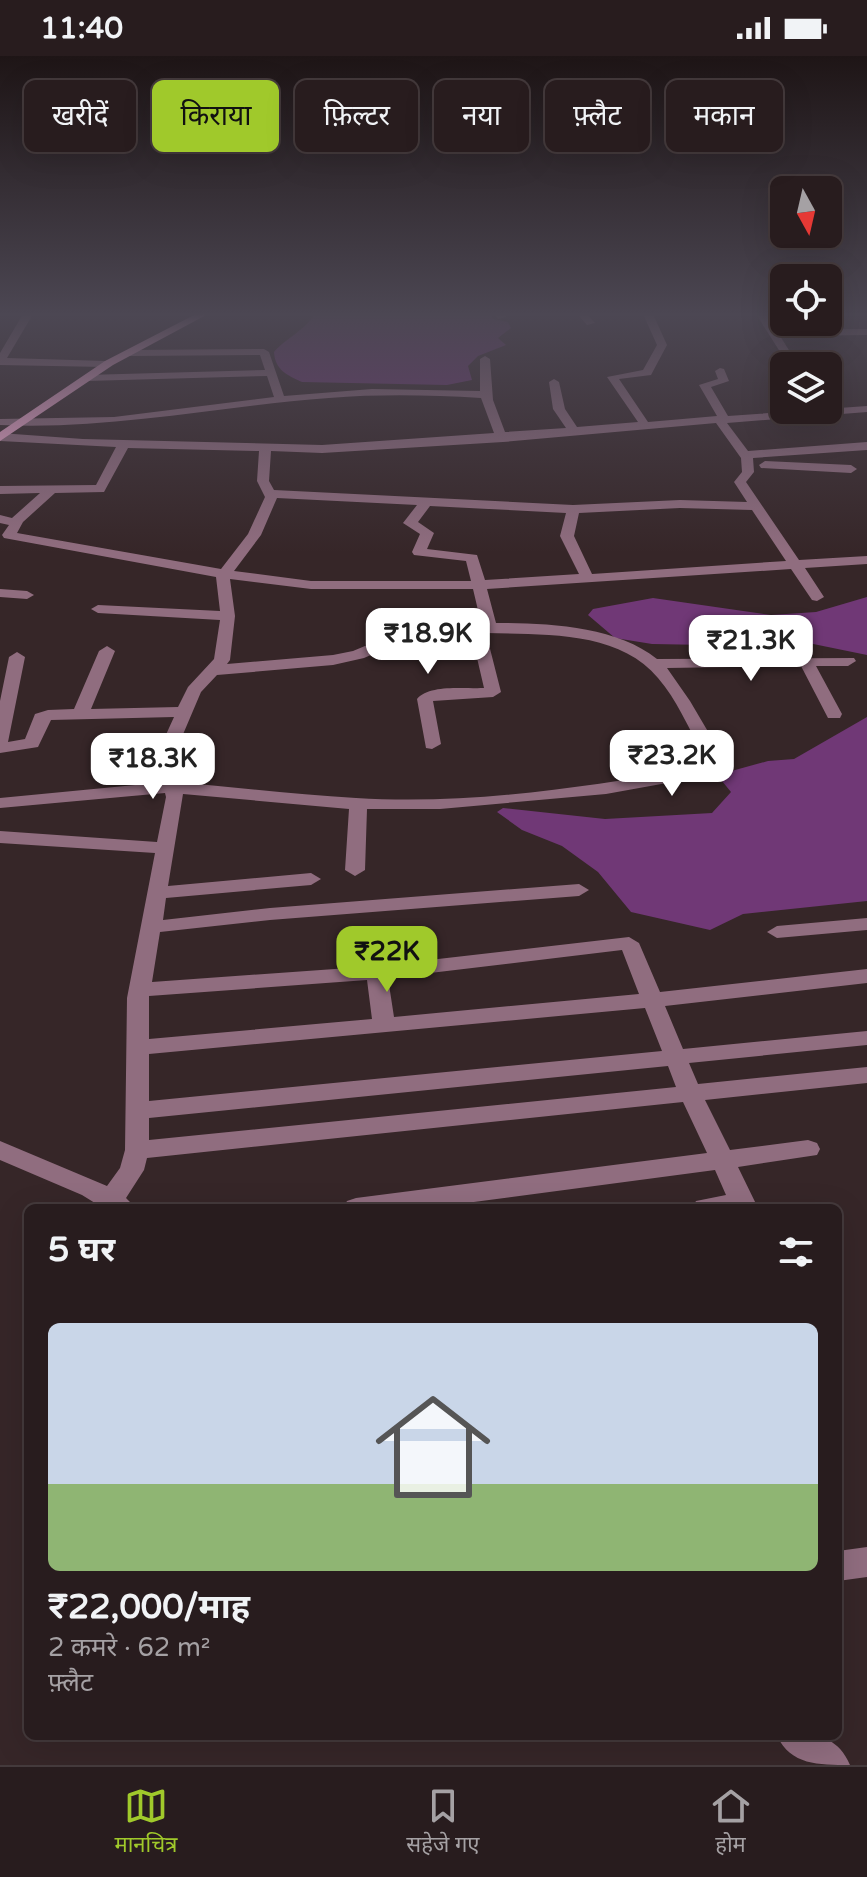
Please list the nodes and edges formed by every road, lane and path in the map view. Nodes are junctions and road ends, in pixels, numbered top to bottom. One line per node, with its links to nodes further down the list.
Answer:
1 (47, 394): 15 (main road)
2 (63, 394): 16 (main road)
3 (278, 394): 10 (street)
4 (372, 394): 10 (street)
5 (449, 394): 9 (street)
6 (556, 394): 18 (street)
7 (624, 394): 17 (street)
8 (709, 394): 14 (street)
9 (486, 395): 20 (street)
10 (280, 400): 16 (street)
11 (867, 409): 12 (street)
12 (842, 410)
13 (770, 415): 14 (street)
14 (722, 419): 17 (street); 24 (street)
15 (1, 423): 16 (street)
16 (19, 423): 19 (main road)
17 (645, 425): 18 (street)
18 (574, 431): 20 (street)
19 (0, 437): 21 (street)
20 (503, 438): 23 (street)
21 (124, 443): 23 (street); 27 (street)
22 (867, 446): 24 (street)
23 (265, 447): 28 (street)
24 (747, 460): 25 (street); 31 (street)
25 (851, 469)
26 (0, 491): 27 (street); 30 (street)
27 (50, 491): 33 (street)
28 (272, 494): 29 (street); 36 (street)
29 (428, 500): 32 (street); 38 (street)
30 (0, 501)
31 (758, 506): 32 (street); 35 (street)
32 (573, 509): 37 (street)
33 (8, 521): 36 (street)
34 (867, 560): 35 (street)
35 (797, 564): 37 (street); 41 (street)
36 (224, 574): 38 (street); 43 (street)
37 (587, 577): 38 (street)
38 (481, 585): 44 (street)
39 (0, 593): 40 (street)
40 (27, 595)
41 (817, 597)
42 (98, 609): 43 (street)
43 (228, 616): 50 (street)
44 (484, 629): 49 (street); 50 (street); 55 (street)
45 (107, 651): 53 (street)
46 (17, 657): 54 (street)
47 (848, 661): 48 (street)
48 (806, 662): 49 (street); 52 (street)
49 (653, 664): 59 (street)
50 (215, 670): 51 (street)
51 (184, 712): 53 (street); 57 (street)
52 (834, 714)
53 (80, 716): 56 (street)
54 (0, 741)
55 (432, 744)
56 (0, 748)
57 (170, 787): 58 (street); 59 (street); 61 (street)
58 (0, 803)
59 (358, 804): 62 (street)
60 (0, 837): 61 (street)
61 (164, 848): 65 (street)
62 (355, 870)
63 (311, 879): 65 (street)
64 (579, 890): 67 (street)
65 (157, 893): 67 (street)
66 (867, 924): 68 (street)
67 (151, 927): 71 (street)
68 (777, 932)
69 (377, 973): 71 (street); 72 (street); 73 (street)
70 (867, 976): 72 (street)
71 (139, 990): 75 (street)
72 (652, 1000): 73 (street); 76 (street)
73 (384, 1025): 75 (street)
74 (867, 1038): 76 (street)
75 (137, 1048): 79 (street)
76 (677, 1057): 78 (street); 79 (street)
77 (867, 1075): 78 (street)
78 (690, 1093): 82 (street); 83 (street)
79 (137, 1111): 82 (street)
80 (808, 1149): 83 (street)
81 (0, 1150): 84 (street)
82 (137, 1150): 84 (street)
83 (722, 1160): 85 (street); 86 (street)
84 (117, 1203)
85 (386, 1204)
86 (744, 1204)
87 (867, 1562): 88 (street)
88 (842, 1565)
89 (799, 1740): 90 (street)
90 (832, 1765)

